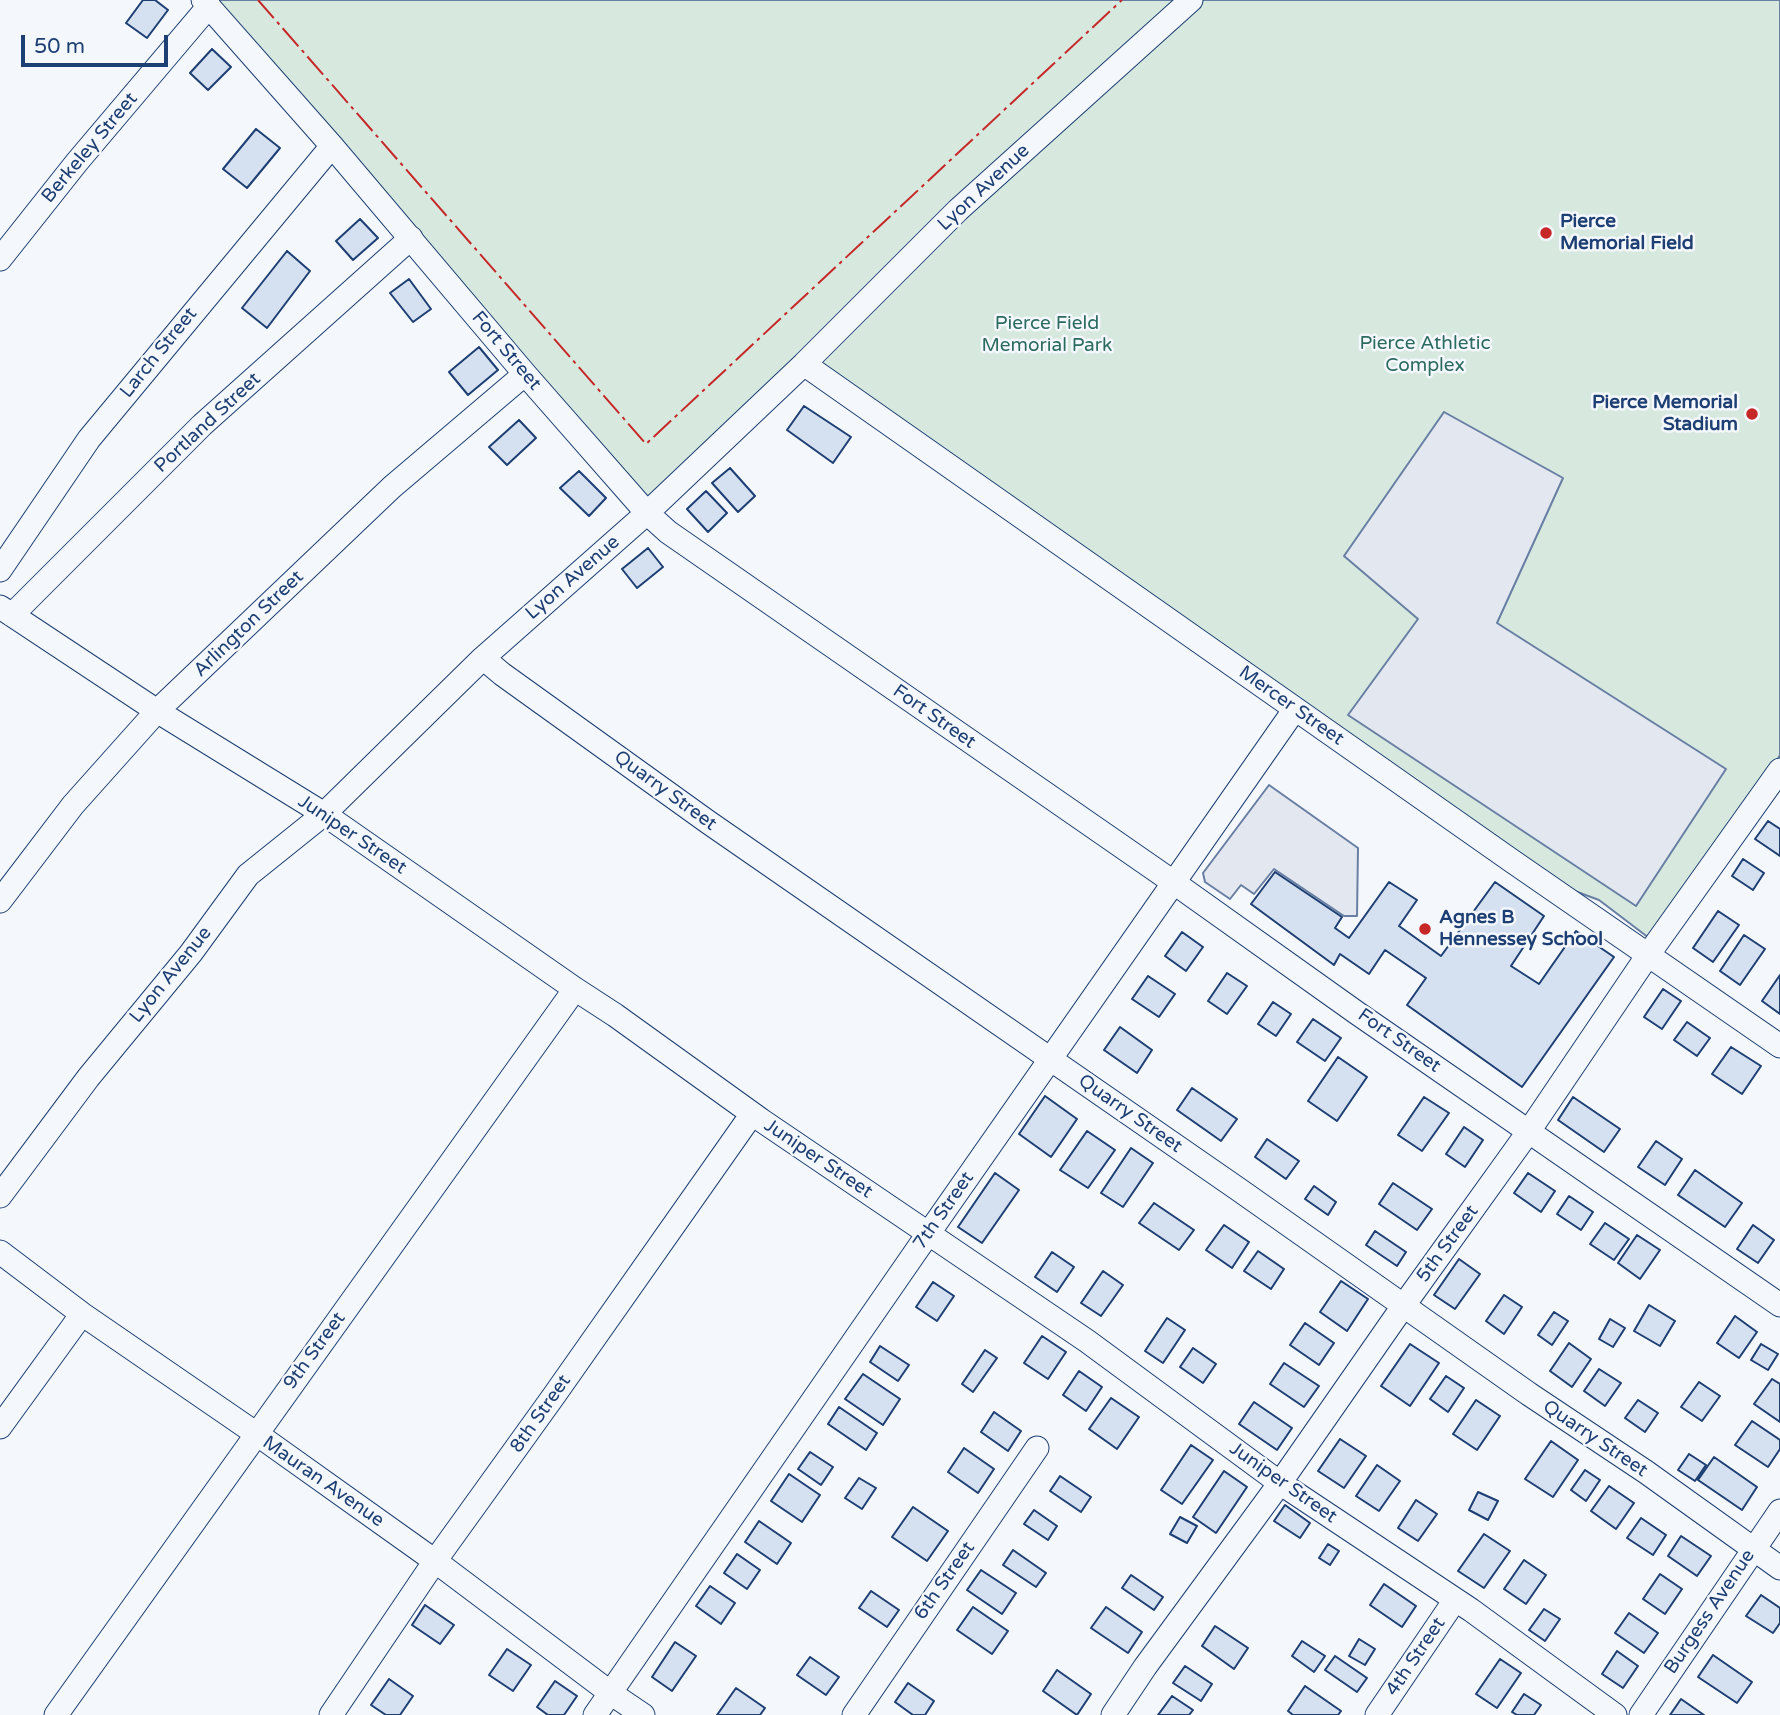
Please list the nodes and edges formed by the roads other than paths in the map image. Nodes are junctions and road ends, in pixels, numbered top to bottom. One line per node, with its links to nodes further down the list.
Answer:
1 (1191, 0): 6 (street, Lyon Avenue)
2 (206, 3): 3 (street, Fort Street); 5 (street, Berkeley Street)
3 (332, 146): 4 (street, Fort Street); 9 (street, Larch Street)
4 (411, 237): 7 (street, Fort Street); 10 (street, Portland Street)
5 (0, 259)
6 (804, 365): 8 (street, Lyon Avenue); 12 (street, Mercer Street)
7 (525, 374): 8 (street, Fort Street); 13 (street, Arlington Street)
8 (647, 513): 11 (street, Lyon Avenue); 16 (street, Fort Street)
9 (0, 570)
10 (6, 611): 13 (street, Juniper Street)
11 (483, 658): 15 (street, Lyon Avenue); 21 (street, Quarry Street)
12 (1295, 709): 16 (street, 7th Street); 18 (street, Mercer Street)
13 (157, 711): 15 (street, Juniper Street); 17 (street, Arlington Street)
14 (1778, 779): 18 (street, 5th Street)
15 (324, 814): 19 (street, Juniper Street); 24 (street, Lyon Avenue)
16 (1173, 882): 21 (street, 7th Street); 23 (street, Fort Street)
17 (0, 901)
18 (1648, 956): 20 (street, Mercer Street); 23 (street, 5th Street)
19 (575, 989): 22 (street, Juniper Street); 31 (street, 9th Street)
20 (1780, 1046)
21 (1050, 1059): 25 (street, 7th Street); 27 (street, Quarry Street)
22 (752, 1114): 25 (street, Juniper Street); 36 (street, 8th Street)
23 (1529, 1131): 27 (street, 5th Street); 28 (street, Fort Street)
24 (0, 1196)
25 (929, 1234): 33 (street, Juniper Street); 39 (street, 7th Street)
26 (0, 1252): 29 (street, Mauran Avenue)
27 (1404, 1305): 33 (street, 5th Street); 35 (street, Quarry Street)
28 (1780, 1305)
29 (82, 1314): 30 (street); 31 (street, Mauran Avenue)
30 (0, 1427)
31 (255, 1434): 36 (street, Mauran Avenue); 40 (street, 9th Street)
32 (1037, 1448): 44 (street, 6th Street)
33 (1280, 1483): 38 (street, Juniper Street); 45 (street, 5th Street)
34 (1780, 1511): 35 (street, Burgess Avenue)
35 (1752, 1549): 37 (street, Quarry Street); 48 (street, Burgess Avenue)
36 (435, 1561): 39 (street, Mauran Avenue); 41 (street, 8th Street)
37 (1780, 1568)
38 (1455, 1600): 46 (street, 4th Street); 47 (street, Juniper Street)
39 (612, 1694): 42 (street, 7th Street); 43 (street, Mauran Avenue)
40 (56, 1715)
41 (331, 1715)
42 (596, 1715)
43 (643, 1715)
44 (854, 1715)
45 (1113, 1715)
46 (1377, 1715)
47 (1615, 1715)
48 (1641, 1715)

